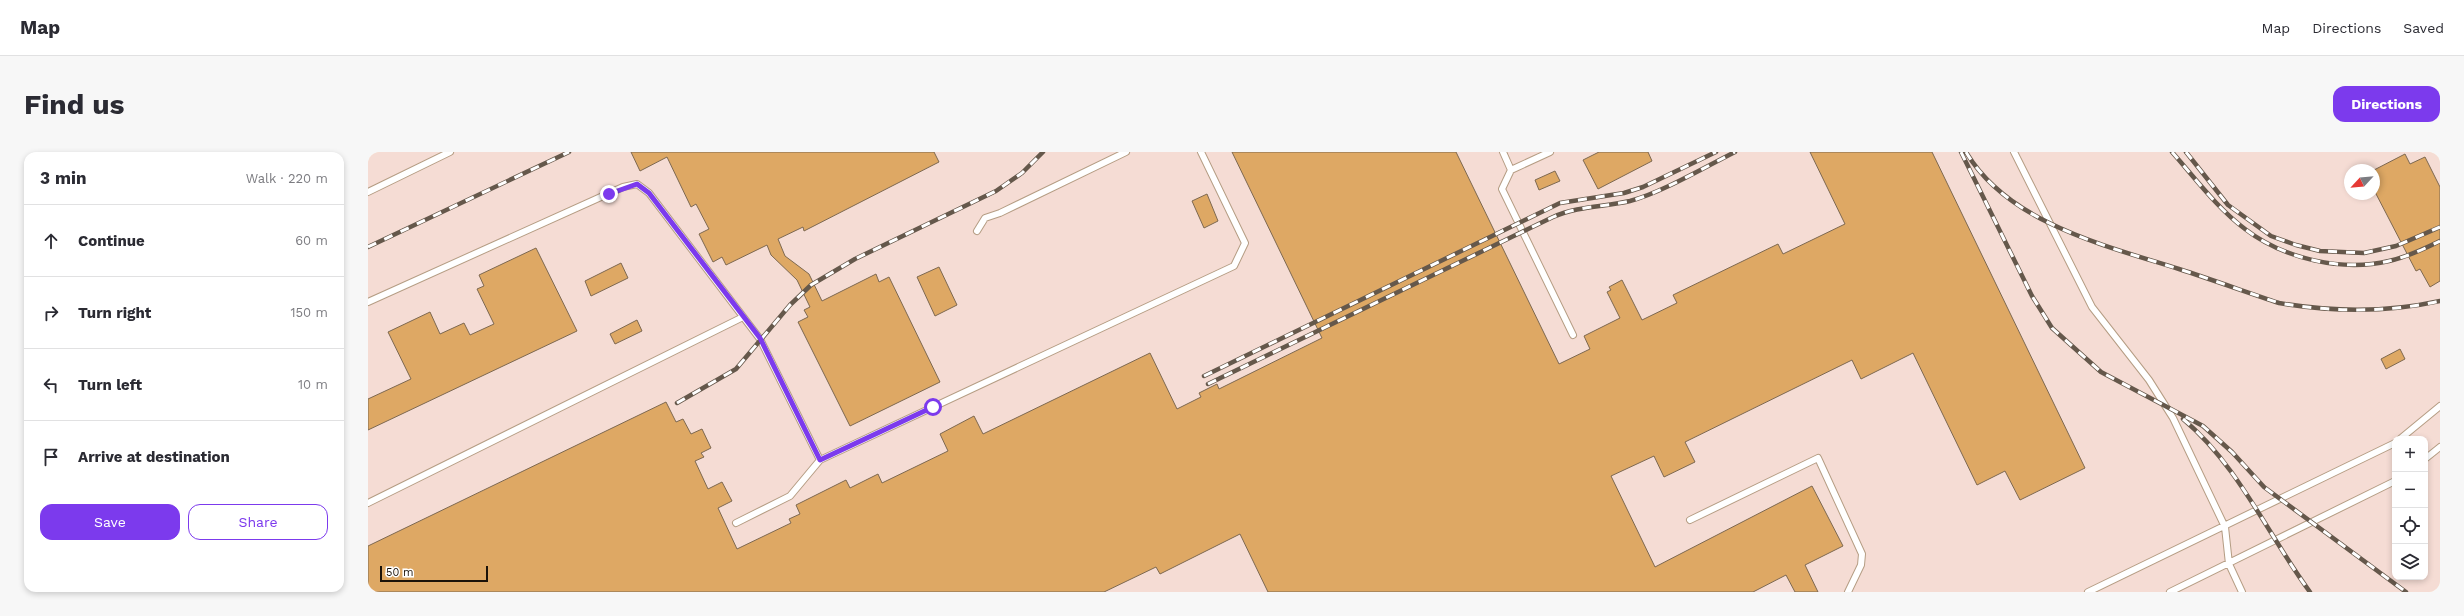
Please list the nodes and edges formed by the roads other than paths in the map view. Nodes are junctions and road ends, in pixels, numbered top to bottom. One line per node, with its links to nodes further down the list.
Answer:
1 (450, 152): 8 (lane)
2 (1126, 152): 9 (lane)
3 (1201, 152): 18 (lane)
4 (1503, 152): 7 (lane)
5 (1550, 152): 7 (lane)
6 (2014, 152): 23 (lane)
7 (1511, 170): 12 (lane)
8 (368, 192)
9 (977, 231)
10 (368, 302): 11 (lane)
11 (743, 317): 18 (lane); 20 (lane)
12 (1573, 335)
13 (2440, 406): 14 (lane)
14 (2404, 436)
15 (2392, 444): 23 (lane)
16 (2440, 447): 17 (lane)
17 (2428, 457)
18 (820, 460): 22 (lane)
19 (2392, 482): 24 (lane)
20 (368, 502)
21 (1690, 520): 25 (lane)
22 (736, 523)
23 (2225, 527): 24 (lane); 26 (lane)
24 (2229, 564): 27 (lane); 28 (lane)
25 (1848, 592)
26 (2088, 592)
27 (2170, 592)
28 (2242, 592)

